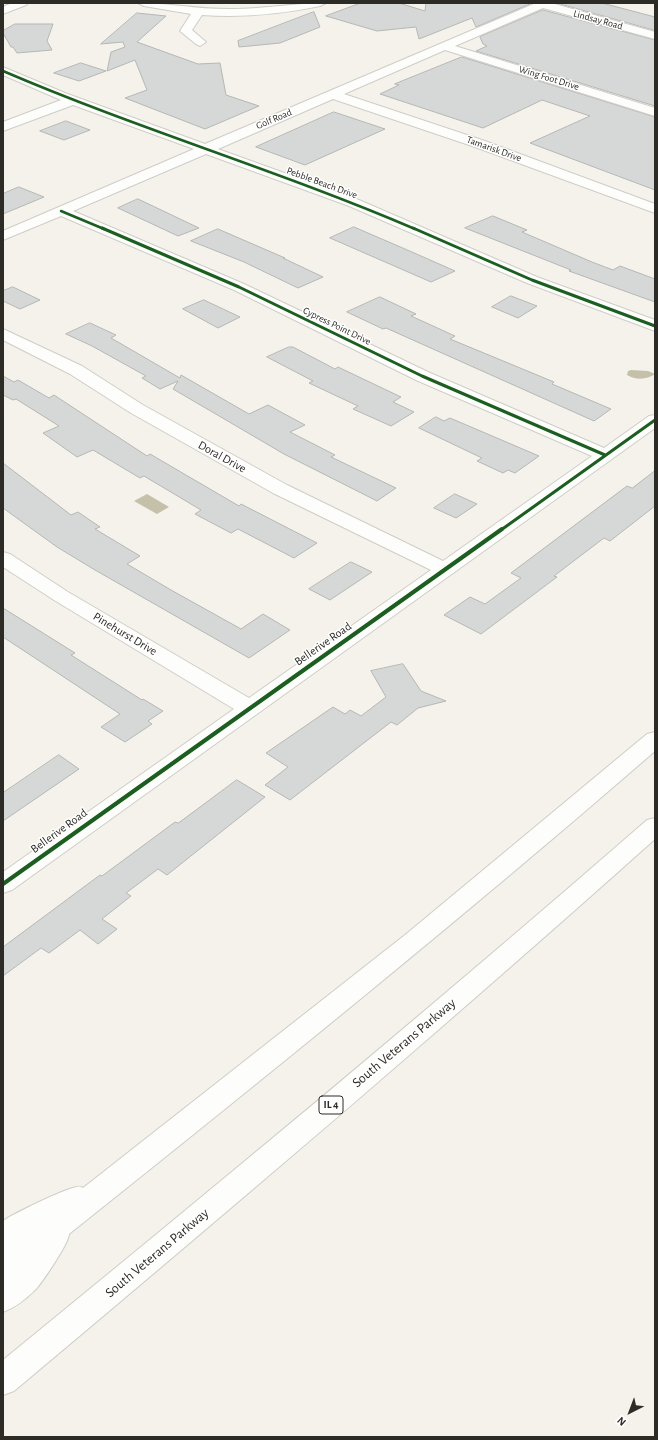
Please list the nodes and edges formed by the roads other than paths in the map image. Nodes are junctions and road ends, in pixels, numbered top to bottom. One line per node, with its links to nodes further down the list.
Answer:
1 (22, 3): 5 (main road)
2 (144, 3): 6 (main road)
3 (320, 3): 6 (main road)
4 (543, 4): 7 (main road, Lindsay Road); 9 (main road, Golf Road)
5 (3, 11)
6 (199, 11): 8 (main road)
7 (655, 36)
8 (200, 42)
9 (443, 46): 11 (main road, Golf Road); 13 (main road, Wing Foot Drive)
10 (3, 71): 12 (main road, Pebble Beach Drive)
11 (331, 94): 15 (main road, Golf Road); 16 (main road, Tamarisk Drive)
12 (74, 100): 14 (main road); 15 (main road, Pebble Beach Drive)
13 (655, 112)
14 (3, 127)
15 (205, 149): 17 (main road, Golf Road); 19 (main road, Pebble Beach Drive)
16 (655, 209)
17 (62, 211): 18 (main road, Golf Road); 22 (main road, Cypress Point Drive)
18 (3, 236)
19 (655, 326)
20 (3, 334): 24 (main road, Doral Drive)
21 (655, 420): 22 (main road, Bellerive Road)
22 (605, 455): 24 (main road, Bellerive Road)
23 (3, 558): 25 (main road, Pinehurst Drive)
24 (446, 570): 25 (main road, Bellerive Road)
25 (249, 708): 28 (main road, Bellerive Road)
26 (655, 739): 29 (main road)
27 (655, 826): 34 (main road, South Veterans Parkway / IL 4)
28 (4, 883)
29 (108, 1186): 30 (main road); 31 (main road)
30 (67, 1218): 32 (main road); 33 (main road)
31 (3, 1238)
32 (3, 1268)
33 (3, 1298)
34 (3, 1380)

